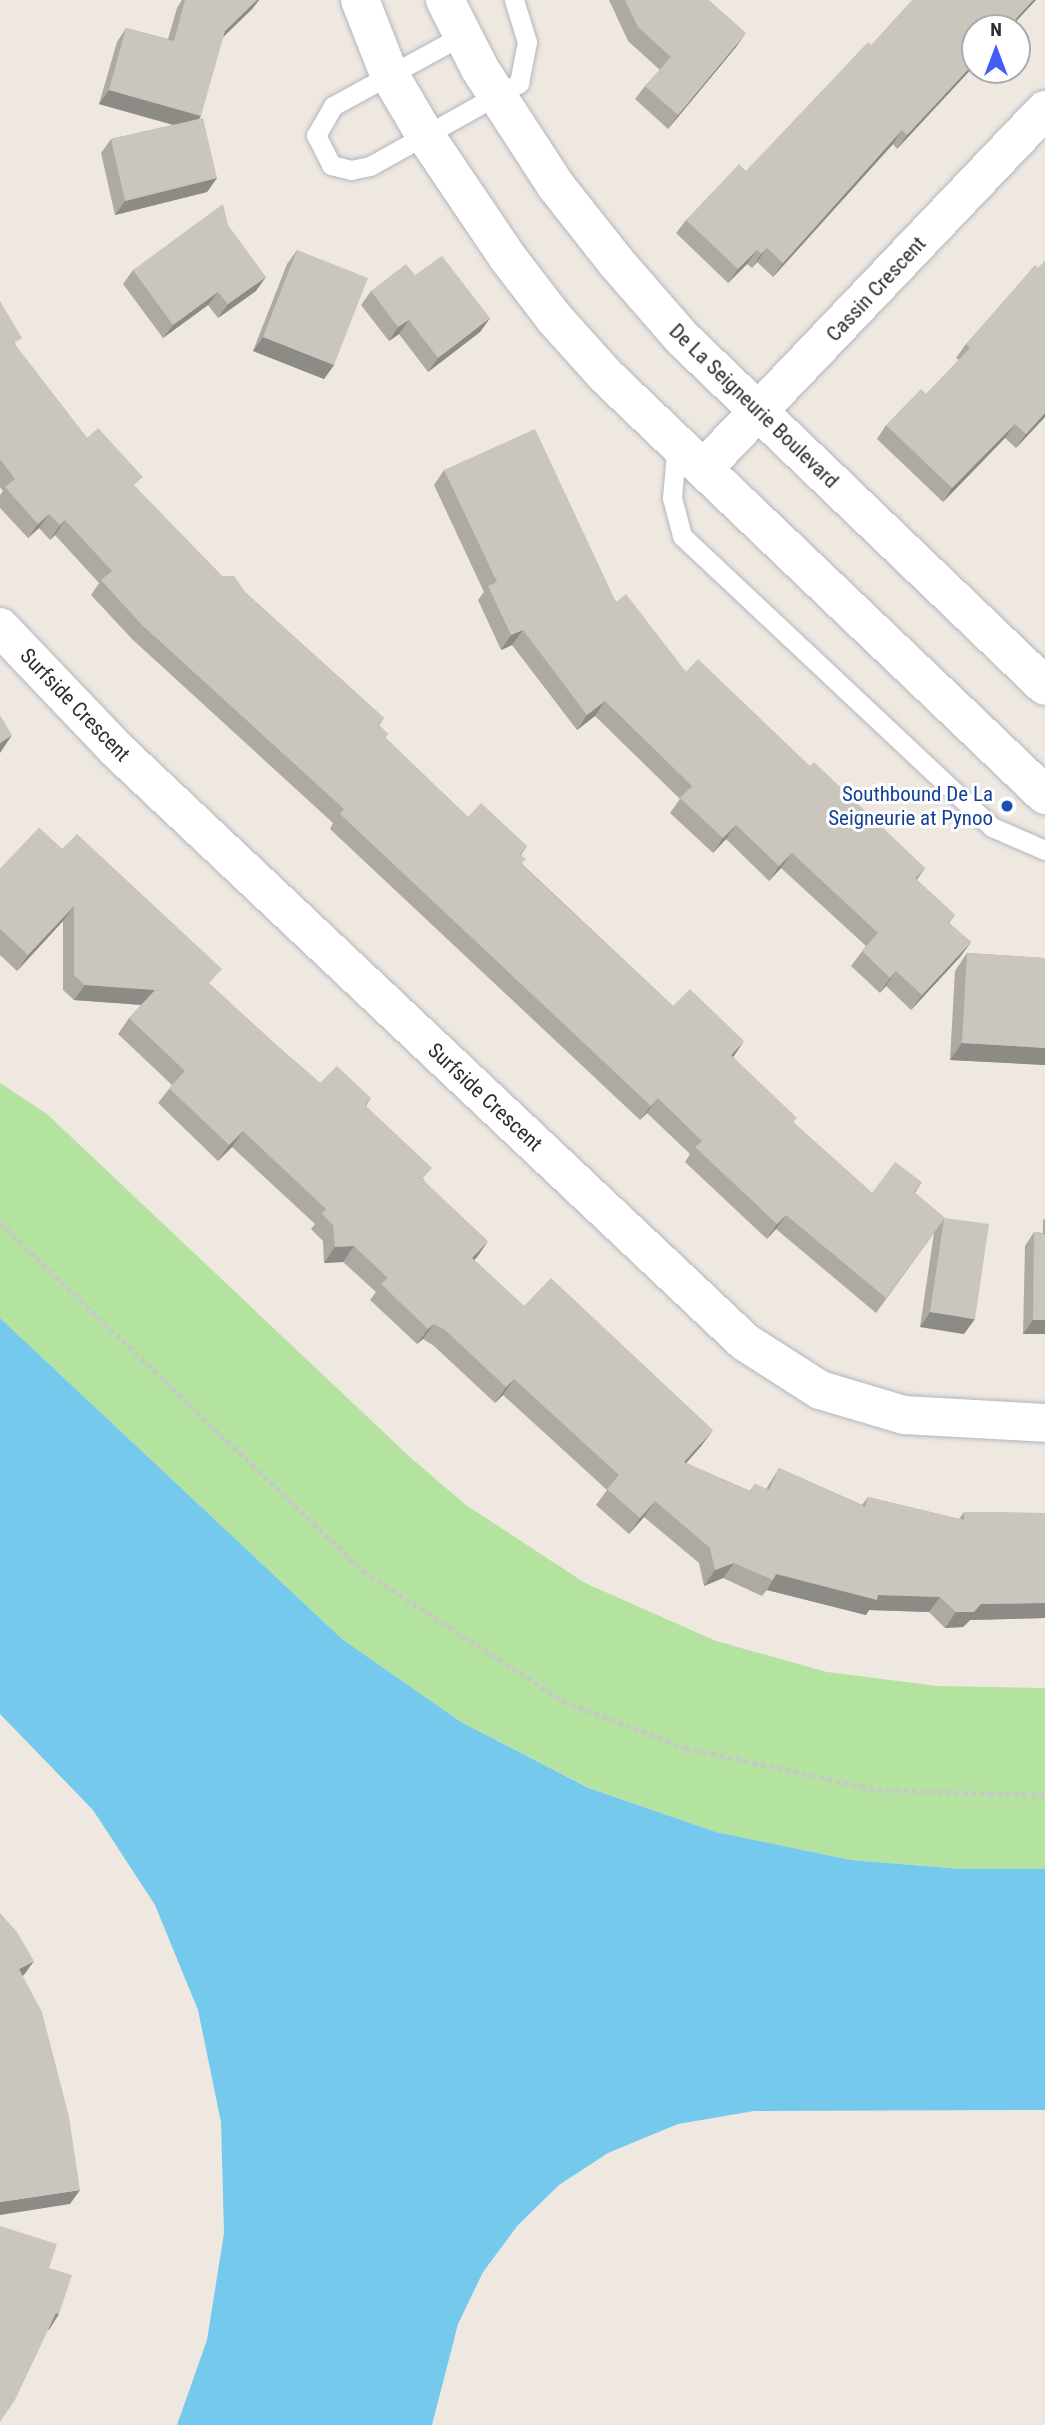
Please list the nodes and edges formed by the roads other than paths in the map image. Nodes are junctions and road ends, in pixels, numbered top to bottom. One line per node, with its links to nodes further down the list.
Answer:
1 (360, 0): 5 (street)
2 (445, 0): 4 (street, De La Seigneurie Boulevard)
3 (514, 0): 6 (lane)
4 (463, 36): 5 (lane); 6 (street, De La Seigneurie Boulevard)
5 (389, 74): 8 (street); 8 (lane)
6 (499, 94): 8 (lane); 9 (street, De La Seigneurie Boulevard)
7 (1045, 110): 9 (street, Cassin Crescent)
8 (425, 135): 10 (street)
9 (759, 413): 11 (street, Cassin Crescent); 13 (street, De La Seigneurie Boulevard)
10 (677, 442): 11 (street); 15 (lane)
11 (705, 467): 14 (street)
12 (0, 627): 16 (street, Surfside Crescent)
13 (1045, 686)
14 (1045, 795)
15 (1045, 850)
16 (1045, 1423)

